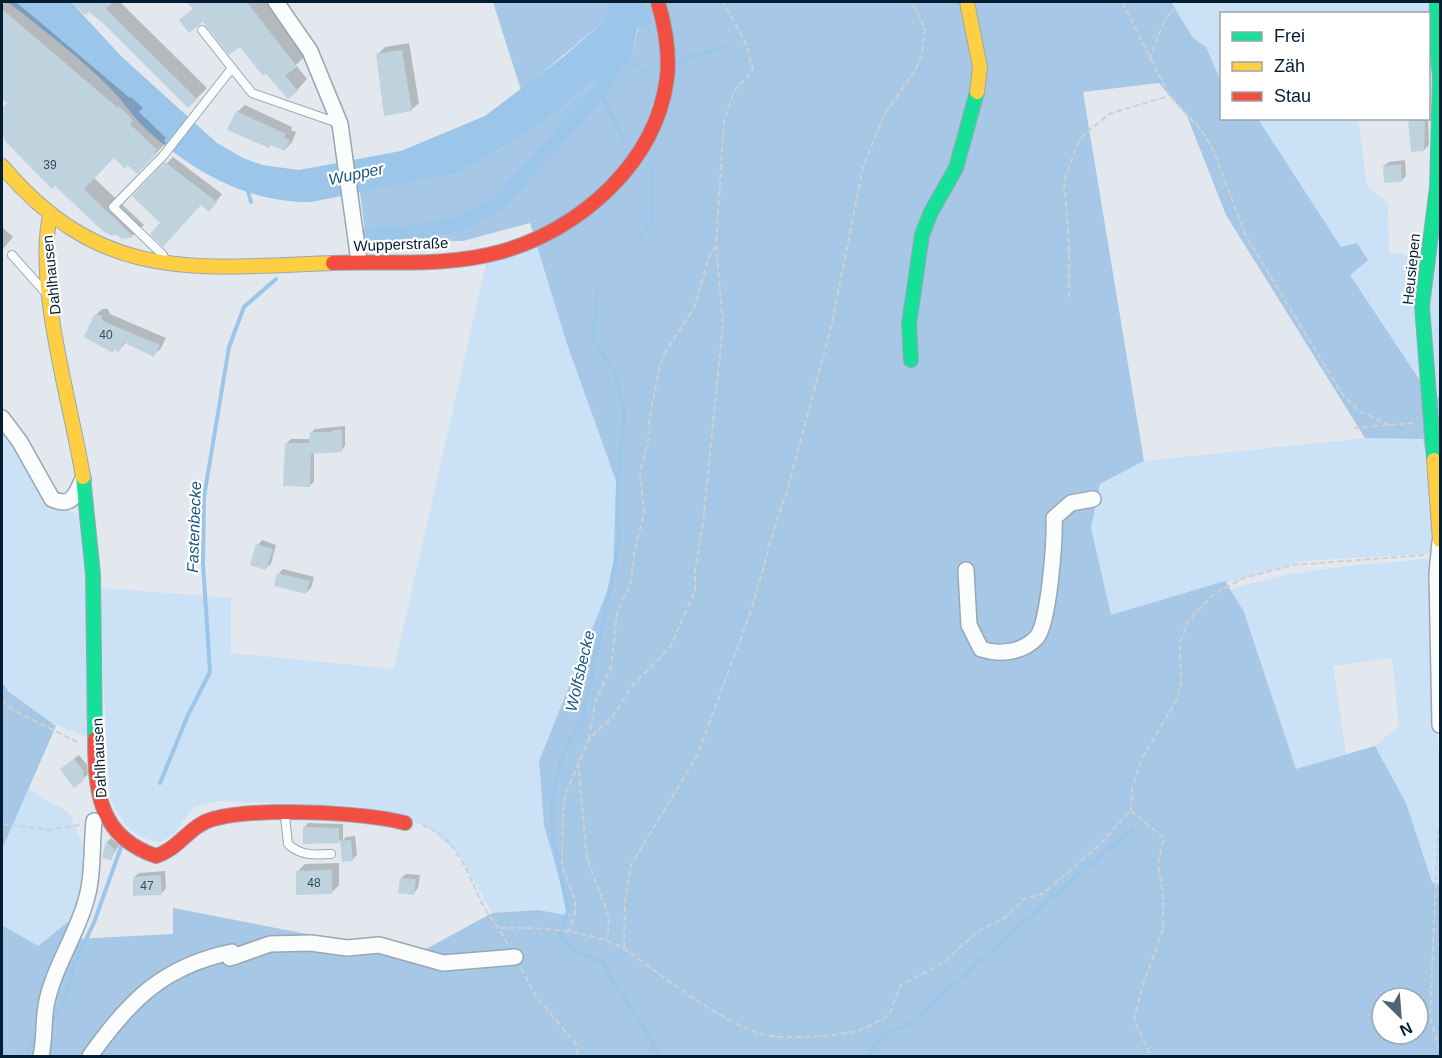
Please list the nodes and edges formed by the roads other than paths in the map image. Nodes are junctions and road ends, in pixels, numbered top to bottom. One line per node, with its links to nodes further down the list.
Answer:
1 (276, 2): 7 (street)
2 (658, 2): 11 (street, Wupperstraße)
3 (967, 2): 14 (street)
4 (1437, 2): 18 (street, Heusiepen)
5 (202, 30): 6 (lane)
6 (232, 68): 7 (lane); 12 (lane)
7 (340, 124): 11 (street)
8 (2, 166): 9 (street, Wupperstraße)
9 (50, 215): 12 (street, Wupperstraße); 13 (street, Dahlhausen)
10 (12, 255): 13 (lane)
11 (358, 261): 12 (street, Wupperstraße)
12 (166, 264)
13 (53, 301): 16 (street, Dahlhausen)
14 (911, 360)
15 (2, 418): 16 (street)
16 (83, 478): 21 (street, Dahlhausen)
17 (1094, 499): 19 (street)
18 (1440, 545): 20 (street)
19 (966, 570)
20 (1440, 725)
21 (285, 815): 23 (street, Dahlhausen); 24 (lane)
22 (94, 821): 26 (street)
23 (405, 823)
24 (331, 854)
25 (515, 957): 27 (street)
26 (41, 1056)
27 (90, 1056)

